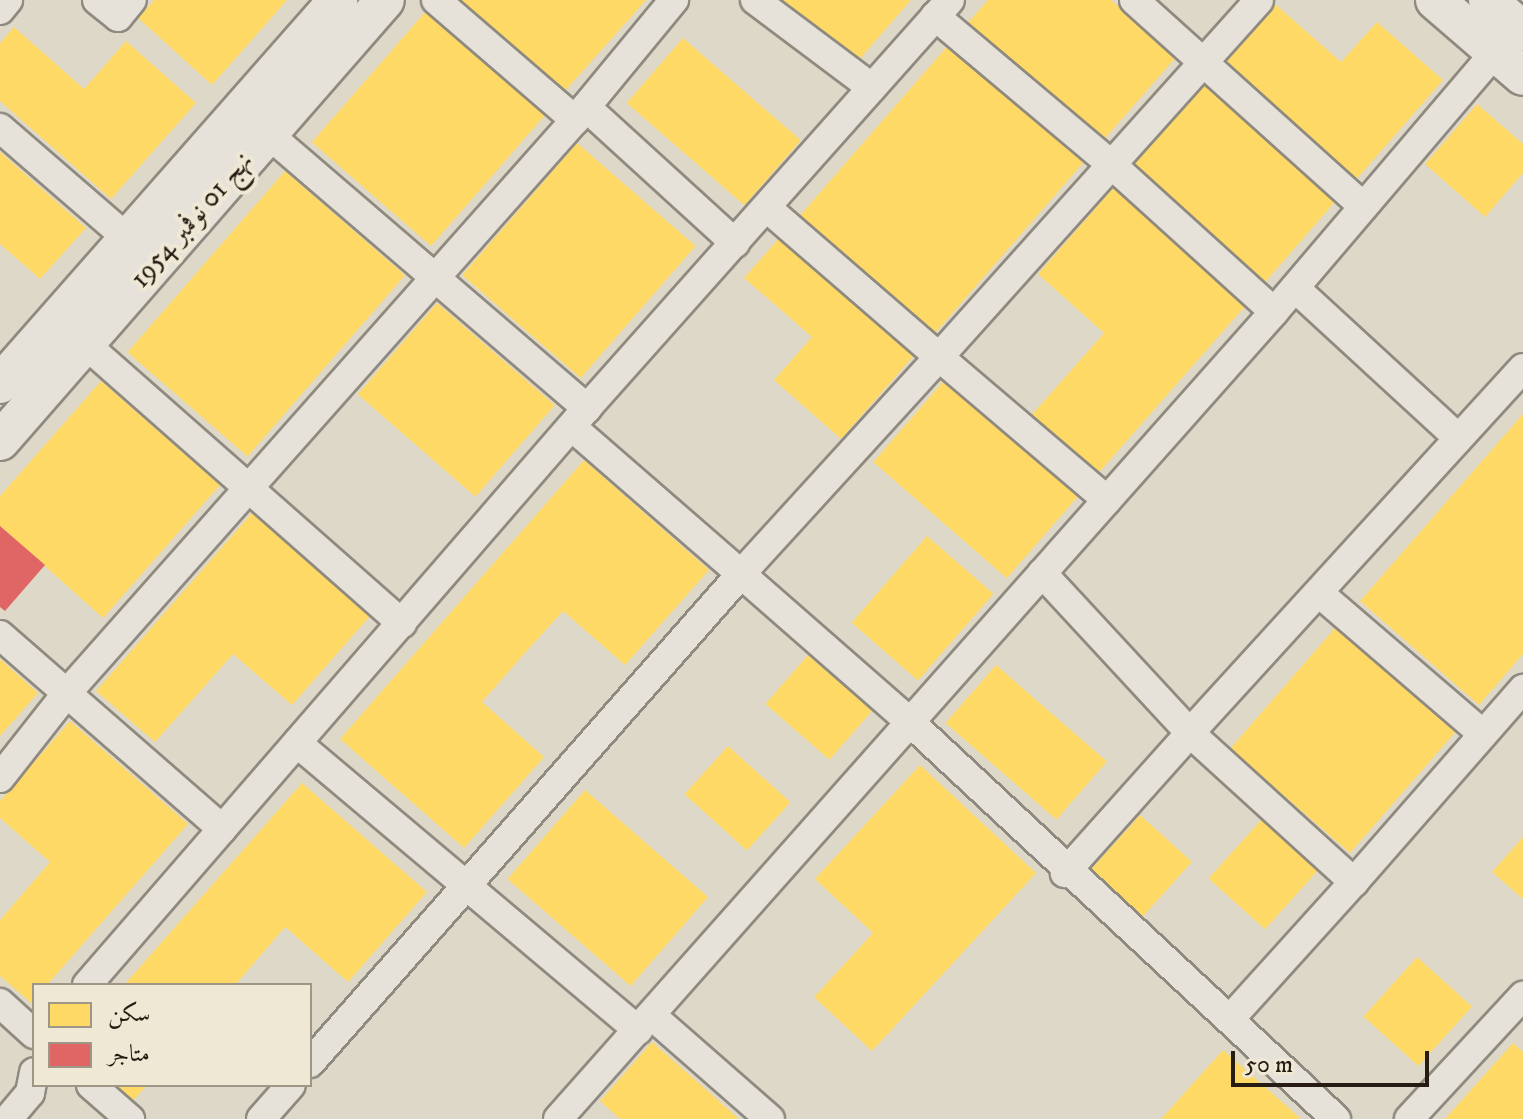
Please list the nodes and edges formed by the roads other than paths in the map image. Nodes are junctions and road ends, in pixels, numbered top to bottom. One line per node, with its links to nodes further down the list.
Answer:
1 (8, 0): 14 (street)
2 (97, 0): 3 (street)
3 (132, 0)
4 (338, 0): 24 (main road, نهج 01 نوفمبر 1954)
5 (385, 0): 20 (main road, نهج 01 نوفمبر 1954)
6 (436, 0): 18 (street)
7 (674, 0): 18 (street)
8 (755, 0): 17 (street)
9 (1134, 0): 16 (street)
10 (1259, 0): 16 (street)
11 (1435, 0): 15 (main road)
12 (1488, 0): 15 (main road)
13 (943, 8): 17 (street); 21 (street)
14 (0, 10)
15 (1514, 53): 22 (street)
16 (1203, 61): 21 (street); 22 (street)
17 (872, 88): 23 (street)
18 (580, 113): 25 (street); 26 (street)
19 (0, 128): 24 (street)
20 (268, 134): 26 (street); 29 (main road, نهج 01 نوفمبر 1954)
21 (1111, 164): 28 (street); 30 (street)
22 (1363, 206): 27 (street)
23 (767, 208): 25 (street); 30 (street)
24 (128, 239): 31 (main road, نهج 01 نوفمبر 1954)
25 (735, 243): 33 (street)
26 (434, 278): 33 (street); 36 (street)
27 (1295, 288): 28 (street); 34 (street)
28 (1274, 312): 37 (street)
29 (84, 343): 35 (main road, نهج 01 نوفمبر 1954); 36 (street)
30 (939, 357): 37 (street); 39 (street)
31 (4, 372)
32 (1521, 375): 34 (street)
33 (580, 418): 39 (street); 41 (street)
34 (1458, 438): 40 (street)
35 (0, 441)
36 (251, 485): 41 (street); 44 (street)
37 (1107, 500): 38 (street)
38 (1042, 573): 45 (street); 46 (street)
39 (741, 574): 45 (street); 53 (street)
40 (1319, 593): 46 (street); 47 (street)
41 (402, 623): 48 (street)
42 (0, 635): 44 (street)
43 (1523, 689): 47 (street)
44 (66, 694): 49 (street); 50 (street)
45 (911, 723): 51 (street); 58 (street)
46 (1190, 733): 51 (street); 52 (street)
47 (1483, 734): 52 (street)
48 (297, 743): 50 (street); 53 (street)
49 (0, 778)
50 (222, 829): 54 (street)
51 (1065, 873): 57 (street)
52 (1354, 882): 57 (street)
53 (463, 885): 58 (street); 60 (street)
54 (89, 983)
55 (0, 1003): 59 (street)
56 (1519, 1008): 70 (street)
57 (1230, 1019): 69 (street)
58 (645, 1022): 67 (street); 68 (street)
59 (32, 1032)
60 (312, 1061)
61 (32, 1082): 64 (street)
62 (93, 1087): 65 (street)
63 (289, 1087): 66 (street)
64 (8, 1119)
65 (130, 1119)
66 (261, 1119)
67 (558, 1119)
68 (770, 1119)
69 (1336, 1119)
70 (1409, 1119)

